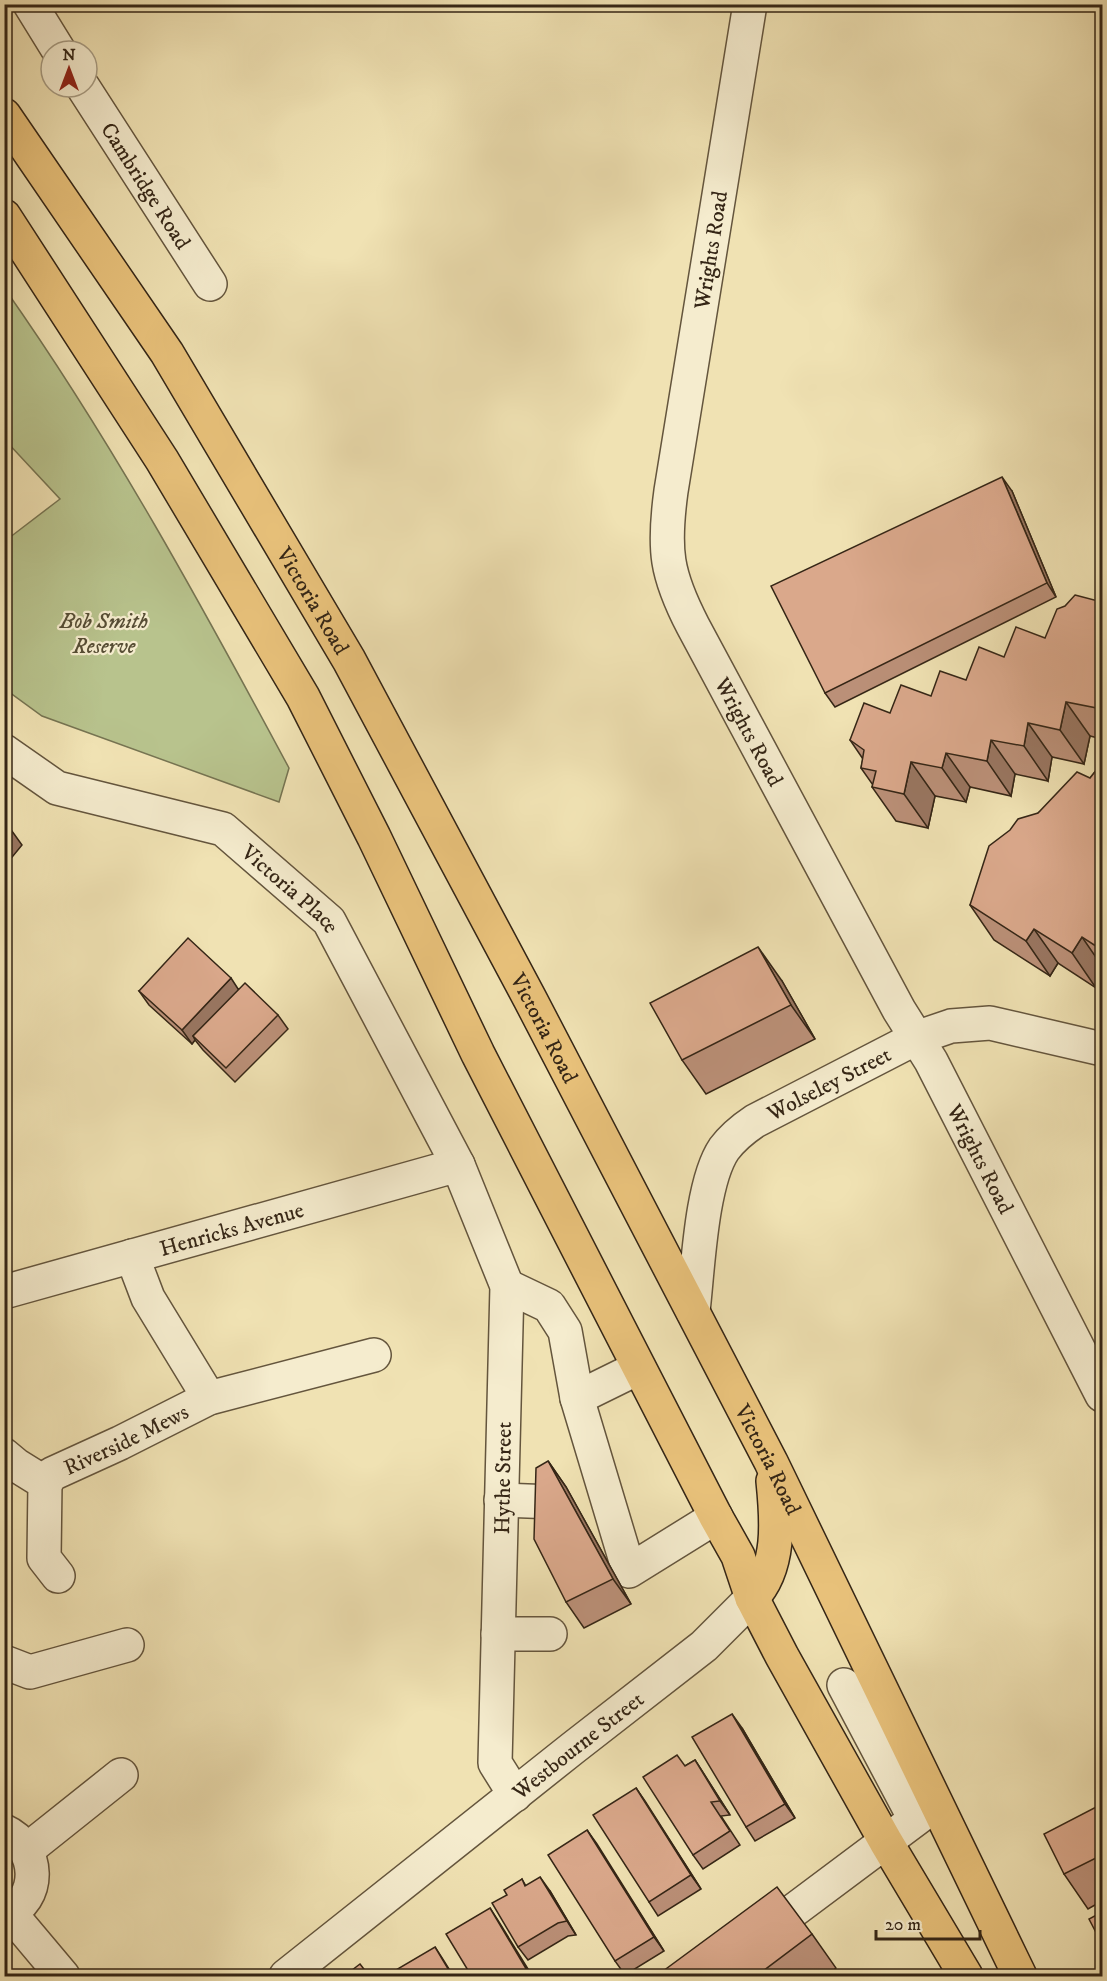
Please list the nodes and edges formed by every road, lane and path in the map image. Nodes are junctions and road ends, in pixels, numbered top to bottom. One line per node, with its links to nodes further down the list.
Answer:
1 (30, 4): 3 (street)
2 (750, 4): 9 (street, Wrights Road)
3 (52, 39)
4 (91, 99): 7 (street, Cambridge Road)
5 (4, 115): 15 (highway, Victoria Road)
6 (4, 216): 17 (highway)
7 (210, 284)
8 (4, 751): 11 (street, Victoria Place)
9 (916, 1038): 10 (street, Wolseley Street); 15 (street, Wolseley Street); 18 (street, Wrights Road)
10 (1102, 1049)
11 (458, 1165): 12 (street, Henricks Avenue); 13 (street, Hythe Street)
12 (132, 1256): 14 (street, Henricks Avenue); 19 (street, Riverside Mews)
13 (507, 1286): 20 (street); 24 (street, Hythe Street)
14 (4, 1292)
15 (693, 1311): 22 (highway, Victoria Road)
16 (374, 1355): 19 (street, Riverside Mews)
17 (638, 1368): 20 (street); 26 (highway)
18 (1102, 1395)
19 (209, 1398): 23 (street, Riverside Mews)
20 (577, 1398): 26 (street)
21 (4, 1455): 23 (street, Riverside Mews)
22 (771, 1462): 28 (highway, Westbourne Street); 36 (highway, Victoria Road)
23 (45, 1483): 27 (street, Riverside Mews)
24 (501, 1500): 25 (street); 29 (street, Hythe Street)
25 (554, 1502)
26 (716, 1517): 28 (highway)
27 (58, 1576)
28 (752, 1598): 35 (street, Westbourne Street); 38 (highway)
29 (498, 1634): 30 (street); 35 (street, Hythe Street)
30 (550, 1634)
31 (127, 1645): 32 (street)
32 (4, 1662)
33 (844, 1684): 36 (street)
34 (121, 1775): 37 (street)
35 (515, 1795): 41 (street, Westbourne Street)
36 (926, 1811): 38 (street); 44 (highway, Victoria Road)
37 (16, 1840): 39 (street)
38 (886, 1842): 42 (street); 43 (highway)
39 (7, 1914): 40 (street)
40 (63, 1977)
41 (286, 1977)
42 (706, 1977)
43 (966, 1977)
44 (1020, 1977)

